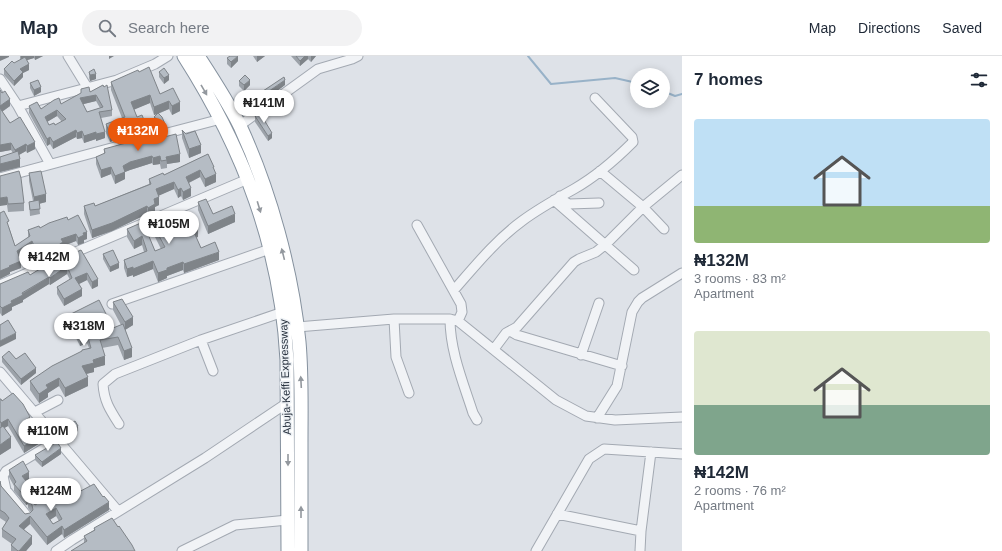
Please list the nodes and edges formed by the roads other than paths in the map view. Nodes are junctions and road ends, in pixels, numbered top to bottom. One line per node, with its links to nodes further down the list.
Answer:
1 (68, 56): 7 (street)
2 (168, 56): 7 (street)
3 (184, 56): 10 (highway, Abuja-Keffi Expressway, one-way to 10)
4 (198, 56): 11 (highway, Abuja-Keffi Expressway)
5 (358, 56): 11 (street)
6 (0, 79): 9 (street)
7 (87, 87): 9 (street)
8 (595, 98): 15 (street)
9 (18, 106): 14 (street)
10 (221, 119): 12 (street); 18 (highway, Abuja-Keffi Expressway)
11 (239, 126): 35 (highway, Abuja-Keffi Expressway, one-way to 11)
12 (146, 138)
13 (124, 144): 14 (street)
14 (50, 164): 17 (street)
15 (600, 171): 19 (street); 21 (street)
16 (682, 175): 21 (street)
17 (0, 178)
18 (248, 179): 25 (highway, Abuja-Keffi Expressway, one-way to 25); 28 (street)
19 (557, 198): 20 (street); 24 (street); 29 (street)
20 (599, 203)
21 (643, 207): 23 (street); 24 (street)
22 (417, 225): 29 (street)
23 (664, 229)
24 (606, 244): 26 (street); 36 (street)
25 (270, 249): 31 (street); 32 (highway, Abuja-Keffi Expressway)
26 (634, 270)
27 (682, 274): 40 (street)
28 (0, 285)
29 (454, 290): 34 (street)
30 (599, 303): 39 (street)
31 (112, 304)
32 (283, 312): 37 (street); 45 (highway, Abuja-Keffi Expressway)
33 (394, 319): 34 (street); 35 (street); 43 (street)
34 (454, 320): 38 (street); 49 (street)
35 (297, 328): 62 (highway, Abuja-Keffi Expressway, one-way to 35)
36 (510, 331): 38 (street); 39 (street)
37 (202, 340): 41 (street); 50 (street)
38 (494, 349): 48 (street)
39 (581, 355): 40 (street)
40 (622, 366): 48 (street)
41 (213, 371)
42 (0, 372): 46 (street)
43 (409, 393)
44 (58, 400): 46 (street)
45 (287, 403): 54 (street); 57 (highway, Abuja-Keffi Expressway, one-way to 57)
46 (35, 412): 51 (street)
47 (682, 417): 48 (street)
48 (597, 418)
49 (477, 420)
50 (119, 424)
51 (58, 440): 54 (street); 56 (street)
52 (651, 452): 53 (street); 55 (street); 58 (street)
53 (682, 454)
54 (118, 511): 60 (street)
55 (557, 514): 58 (street); 63 (street)
56 (27, 516)
57 (288, 520): 59 (street); 61 (highway, Abuja-Keffi Expressway)
58 (640, 531): 64 (street)
59 (184, 550)
60 (56, 551)
61 (288, 551)
62 (301, 551)
63 (536, 551)
64 (640, 551)

